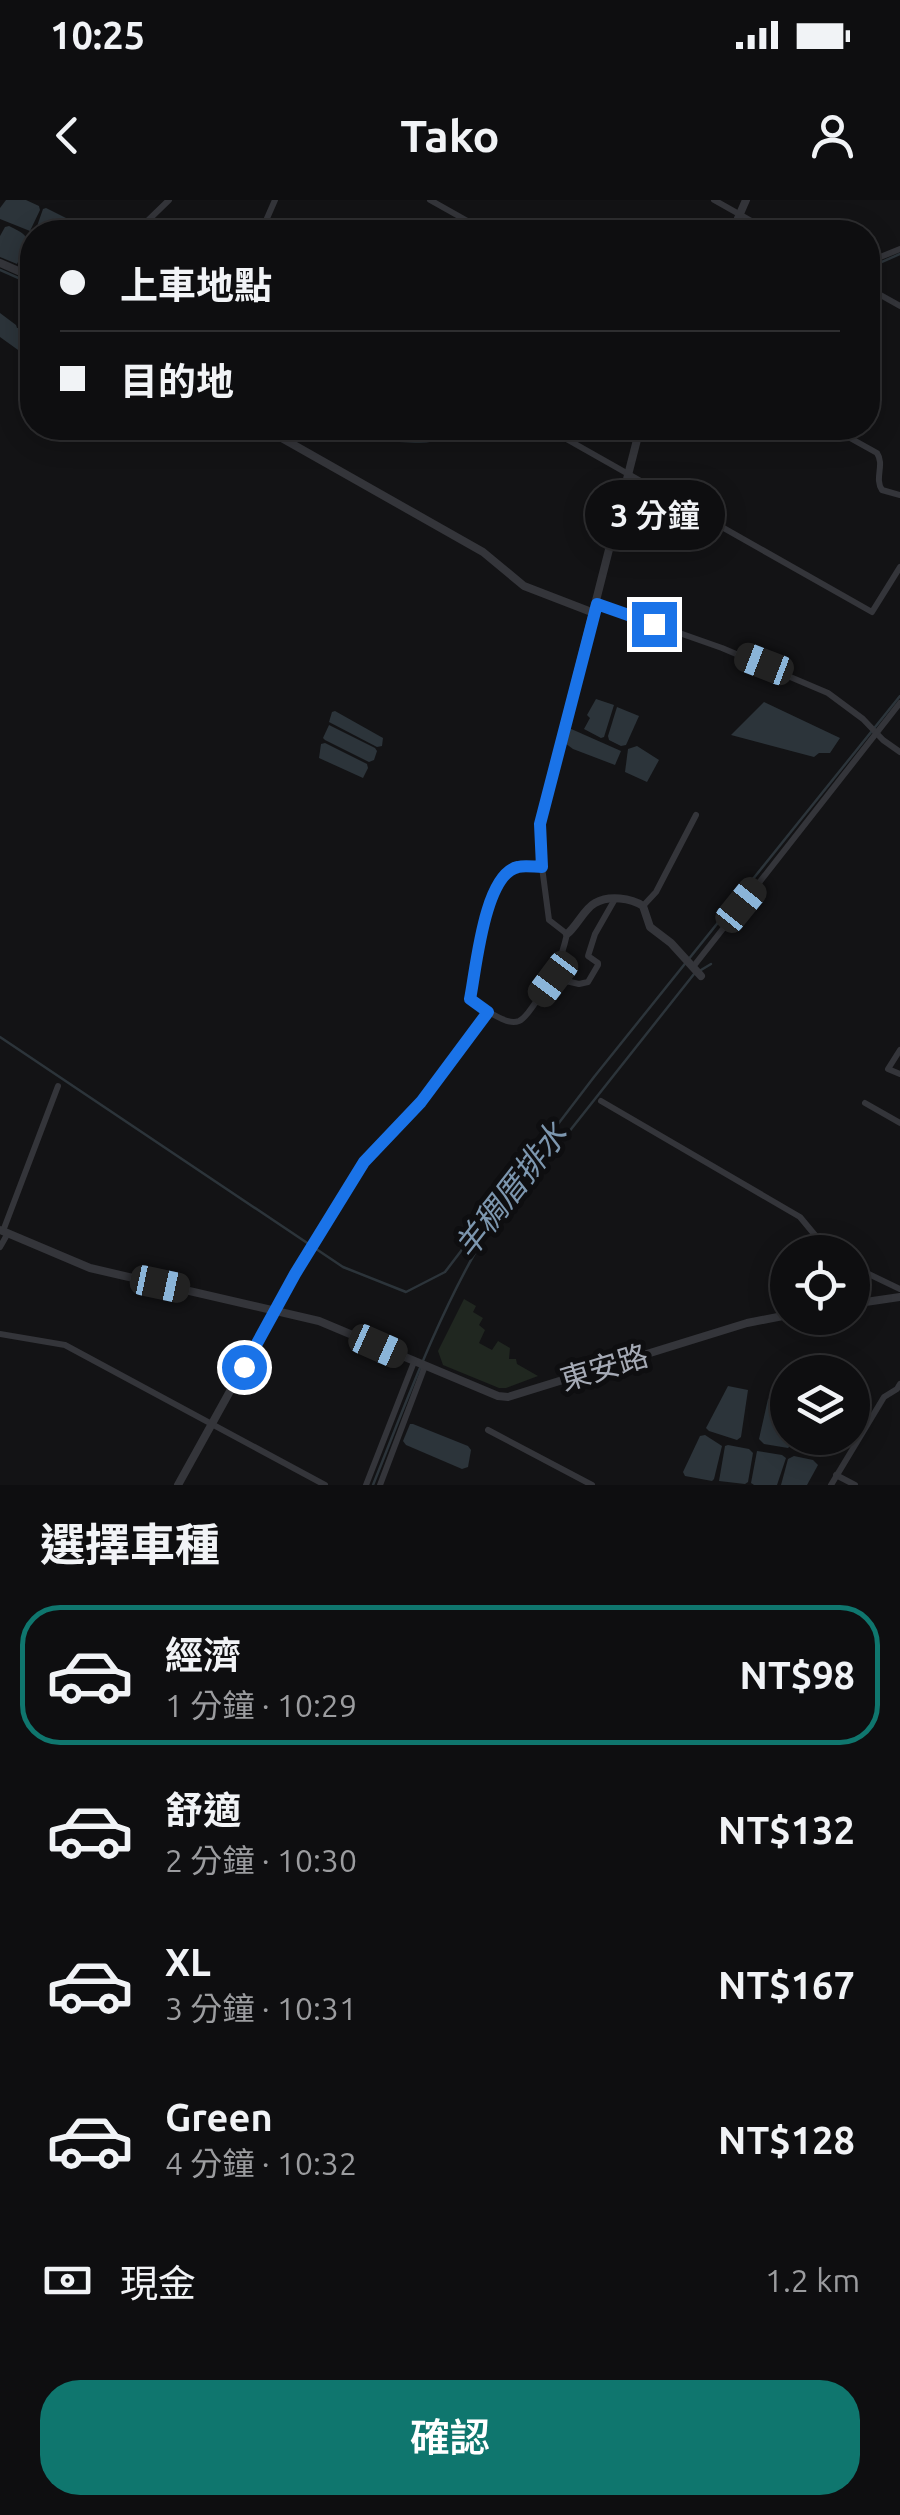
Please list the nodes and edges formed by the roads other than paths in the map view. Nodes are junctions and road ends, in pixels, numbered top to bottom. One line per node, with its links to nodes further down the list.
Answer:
1 (169, 200): 6 (street)
2 (430, 200): 7 (street)
3 (714, 200): 5 (street)
4 (746, 200): 5 (street)
5 (741, 215): 8 (street); 9 (street)
6 (148, 220)
7 (466, 220)
8 (738, 220)
9 (750, 220)
10 (285, 440): 17 (street)
11 (568, 440): 14 (street)
12 (637, 440): 14 (street)
13 (854, 440): 15 (street)
14 (627, 473): 16 (street); 17 (street)
15 (900, 495)
16 (900, 567)
17 (596, 608): 19 (street); 22 (street)
18 (900, 703): 19 (street)
19 (875, 731): 20 (street); 26 (street)
20 (900, 752)
21 (696, 815): 24 (street)
22 (542, 867): 25 (street); 29 (street)
23 (615, 899): 24 (street); 25 (street); 28 (street)
24 (643, 906): 26 (street)
25 (567, 934): 28 (street)
26 (693, 967): 27 (street)
27 (701, 976)
28 (553, 978): 29 (street)
29 (488, 1012): 43 (street)
30 (900, 1050): 31 (street)
31 (900, 1074)
32 (58, 1086): 36 (street)
33 (601, 1101): 37 (street)
34 (865, 1103): 35 (street)
35 (900, 1123)
36 (3, 1231): 38 (street); 43 (street, 東安路)
37 (815, 1235)
38 (0, 1248)
39 (870, 1275): 40 (street)
40 (900, 1289)
41 (900, 1297): 42 (street)
42 (870, 1301)
43 (276, 1311): 46 (street, 東安路); 48 (street)
44 (770, 1318): 46 (street, 東安路)
45 (0, 1334): 48 (street)
46 (420, 1364): 53 (street); 54 (street)
47 (900, 1384): 50 (street)
48 (212, 1423): 51 (street); 52 (street)
49 (488, 1430): 55 (street)
50 (836, 1475): 56 (street); 57 (street)
51 (178, 1485)
52 (325, 1485)
53 (366, 1485)
54 (380, 1485)
55 (592, 1485)
56 (831, 1485)
57 (855, 1485)

